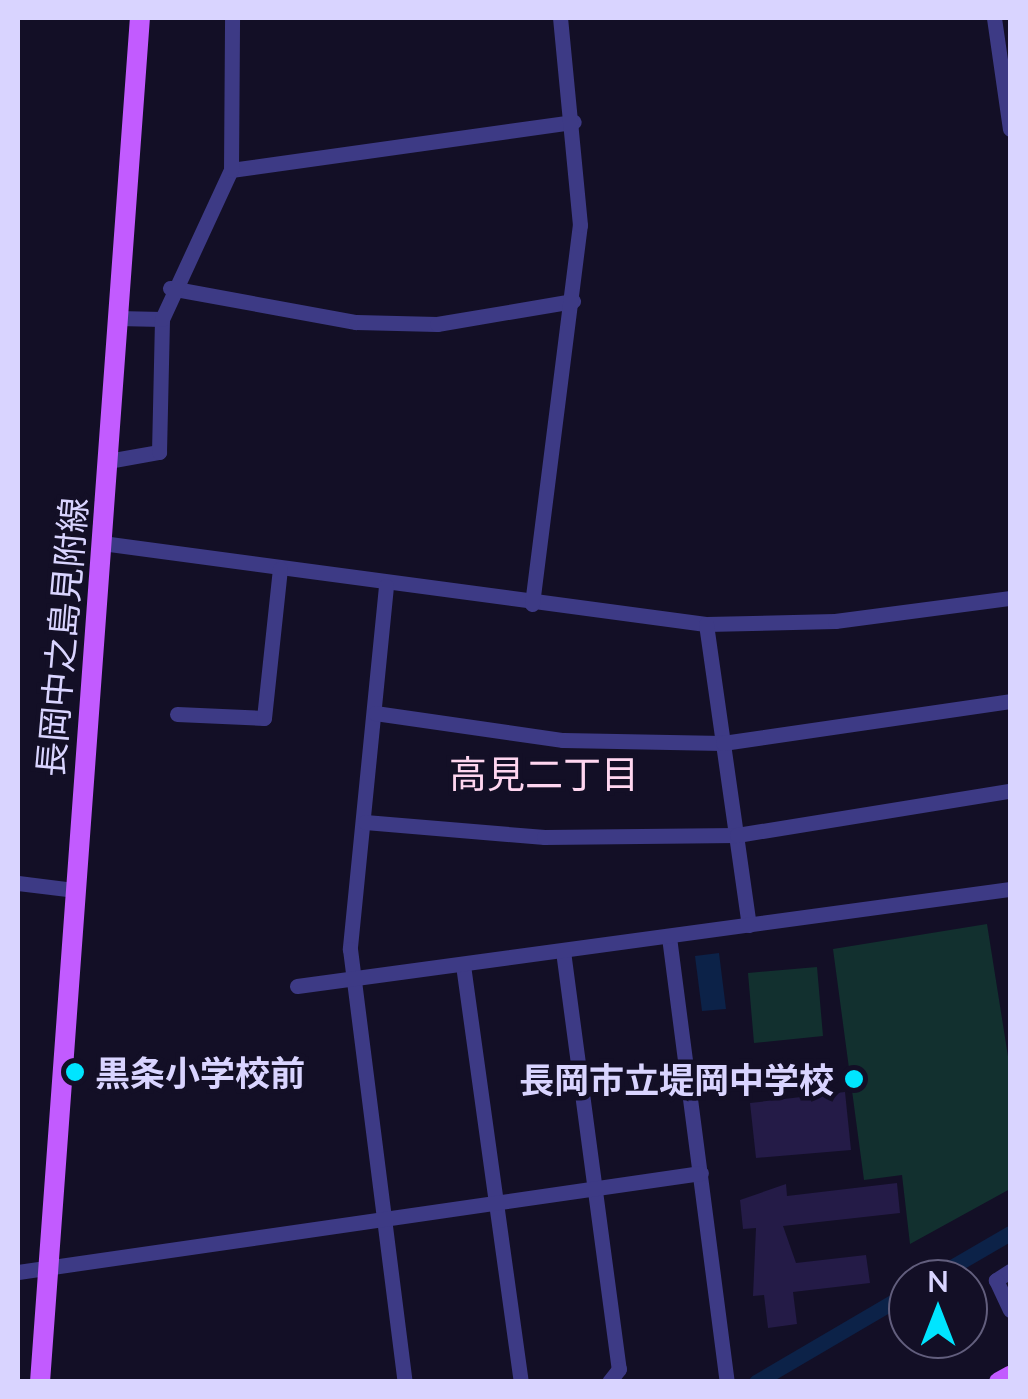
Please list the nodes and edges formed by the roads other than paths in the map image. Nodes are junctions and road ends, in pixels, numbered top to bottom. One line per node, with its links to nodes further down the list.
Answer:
1 (140, 18): 10 (main road, 長岡中之島見附線)
2 (232, 18): 7 (street)
3 (560, 18): 5 (street)
4 (994, 18): 6 (street)
5 (574, 122): 7 (street); 9 (street)
6 (1010, 129)
7 (231, 170): 8 (street)
8 (170, 288): 9 (street); 11 (street)
9 (573, 301): 17 (street)
10 (117, 318): 11 (street); 12 (main road, 長岡中之島見附線)
11 (162, 319): 12 (street)
12 (108, 461): 13 (main road, 長岡中之島見附線)
13 (102, 543): 14 (street); 28 (main road, 長岡中之島見附線)
14 (280, 568): 15 (street); 21 (street)
15 (386, 586): 17 (street); 20 (street)
16 (1010, 598): 18 (street)
17 (532, 604): 18 (street)
18 (706, 624): 22 (street)
19 (1010, 701): 22 (street)
20 (376, 713): 22 (street); 24 (street)
21 (177, 714)
22 (722, 743): 25 (street)
23 (1010, 791): 25 (street)
24 (365, 822): 25 (street); 33 (street)
25 (737, 835): 29 (street)
26 (18, 883): 28 (street)
27 (1010, 889): 29 (street)
28 (74, 890): 39 (main road, 長岡中之島見附線)
29 (748, 925): 30 (street)
30 (669, 937): 31 (street); 35 (street)
31 (563, 951): 32 (street); 36 (street)
32 (463, 965): 33 (street); 37 (street)
33 (355, 979): 34 (street); 38 (street)
34 (298, 986)
35 (701, 1173): 36 (street); 44 (street)
36 (597, 1188): 37 (street); 48 (street)
37 (497, 1202): 38 (street); 47 (street)
38 (386, 1218): 39 (street); 46 (street)
39 (49, 1266): 41 (street); 45 (main road, 長岡中之島見附線)
40 (1010, 1271): 42 (street)
41 (18, 1272)
42 (1010, 1310)
43 (1010, 1376): 49 (main road)
44 (727, 1380)
45 (40, 1382)
46 (405, 1382)
47 (521, 1382)
48 (609, 1382)
49 (999, 1382)

